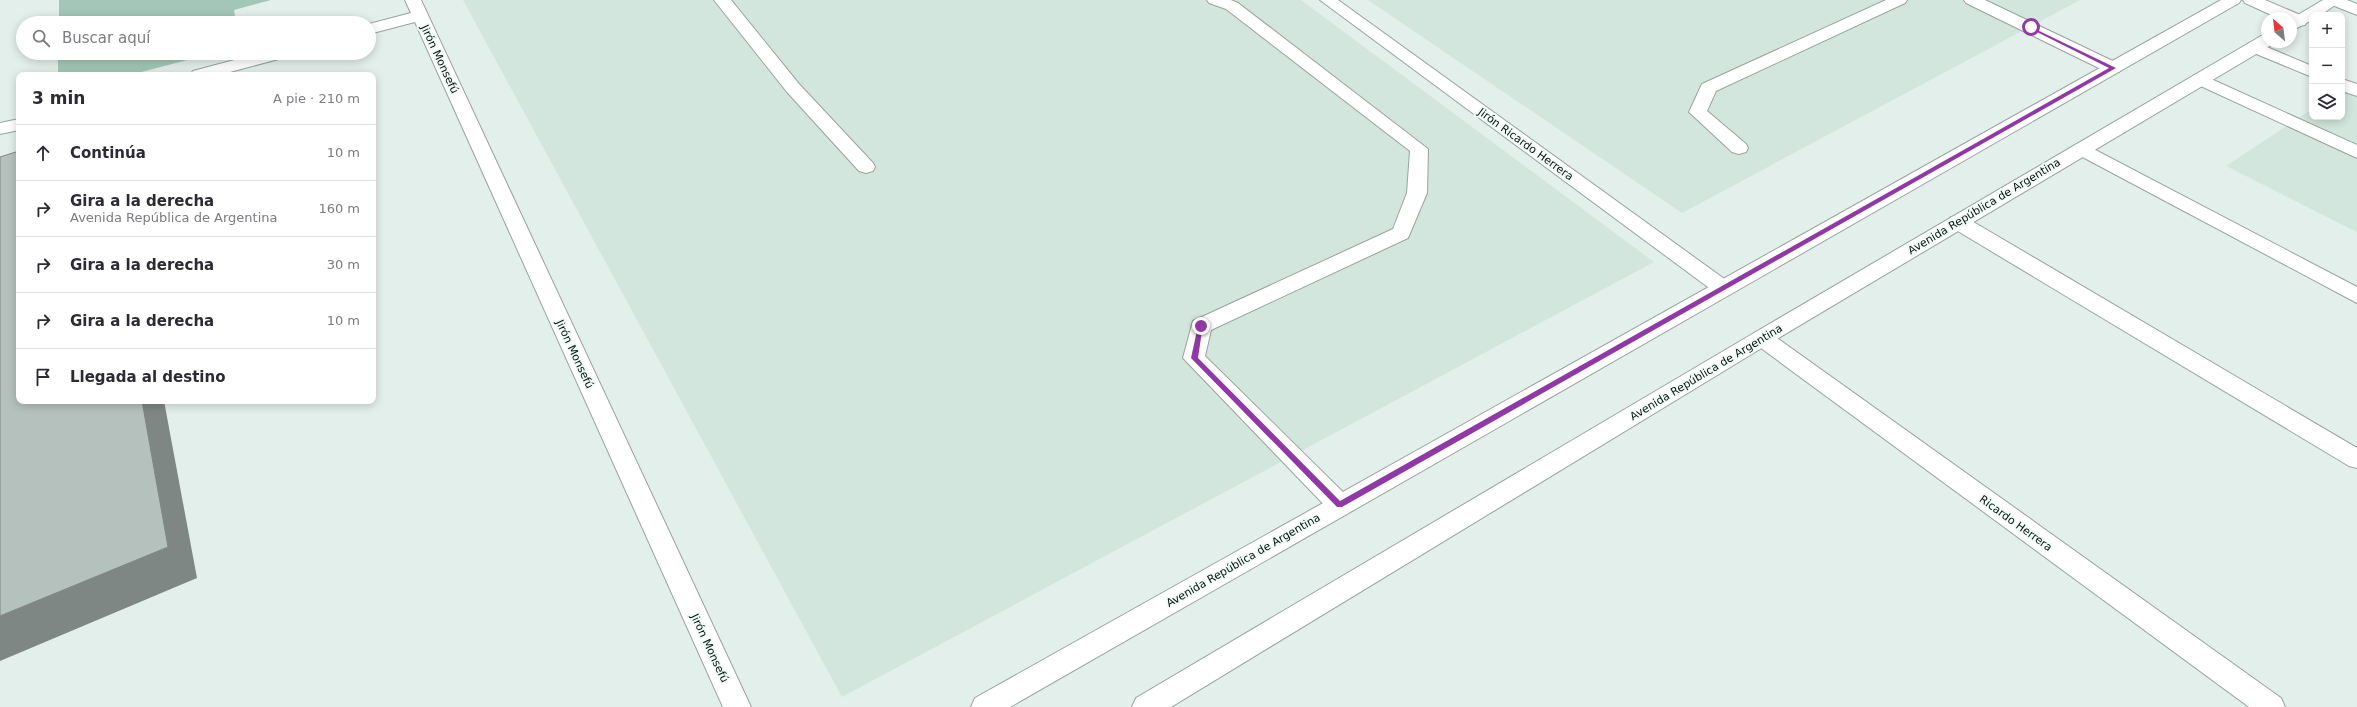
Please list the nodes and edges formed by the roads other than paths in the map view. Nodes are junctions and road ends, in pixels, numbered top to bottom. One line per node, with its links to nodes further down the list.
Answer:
1 (722, 0): 28 (main road)
2 (1215, 0): 34 (main road)
3 (1328, 0): 30 (main road, Jirón Ricardo Herrera)
4 (1899, 0): 25 (main road)
5 (1972, 0): 17 (main road)
6 (2233, 0): 17 (main road, Avenida República de Argentina)
7 (2251, 0): 11 (main road)
8 (2333, 0): 10 (main road); 12 (main road)
9 (417, 7): 13 (main road); 35 (main road, Jirón Monsefú)
10 (2357, 10)
11 (2274, 12)
12 (2297, 22)
13 (376, 25)
14 (2261, 44): 20 (main road, Avenida República de Argentina)
15 (2268, 48): 18 (main road)
16 (254, 60): 19 (main road)
17 (2113, 68): 30 (main road, Avenida República de Argentina)
18 (2309, 70)
19 (210, 72)
20 (2200, 79): 26 (main road, Avenida República de Argentina); 27 (main road)
21 (2345, 85): 22 (main road)
22 (2357, 91)
23 (16, 125): 24 (main road)
24 (0, 130)
25 (1739, 148)
26 (2082, 149): 29 (main road, Avenida República de Argentina); 31 (main road)
27 (2357, 152)
28 (866, 167)
29 (1958, 222): 32 (main road, Avenida República de Argentina); 33 (main road)
30 (1723, 288): 34 (main road, Avenida República de Argentina)
31 (2357, 296)
32 (1762, 338): 37 (main road, Avenida República de Argentina); 38 (main road, Ricardo Herrera)
33 (2357, 459)
34 (1340, 505): 36 (main road, Avenida República de Argentina)
35 (737, 707)
36 (985, 707)
37 (1146, 707)
38 (2271, 707)

